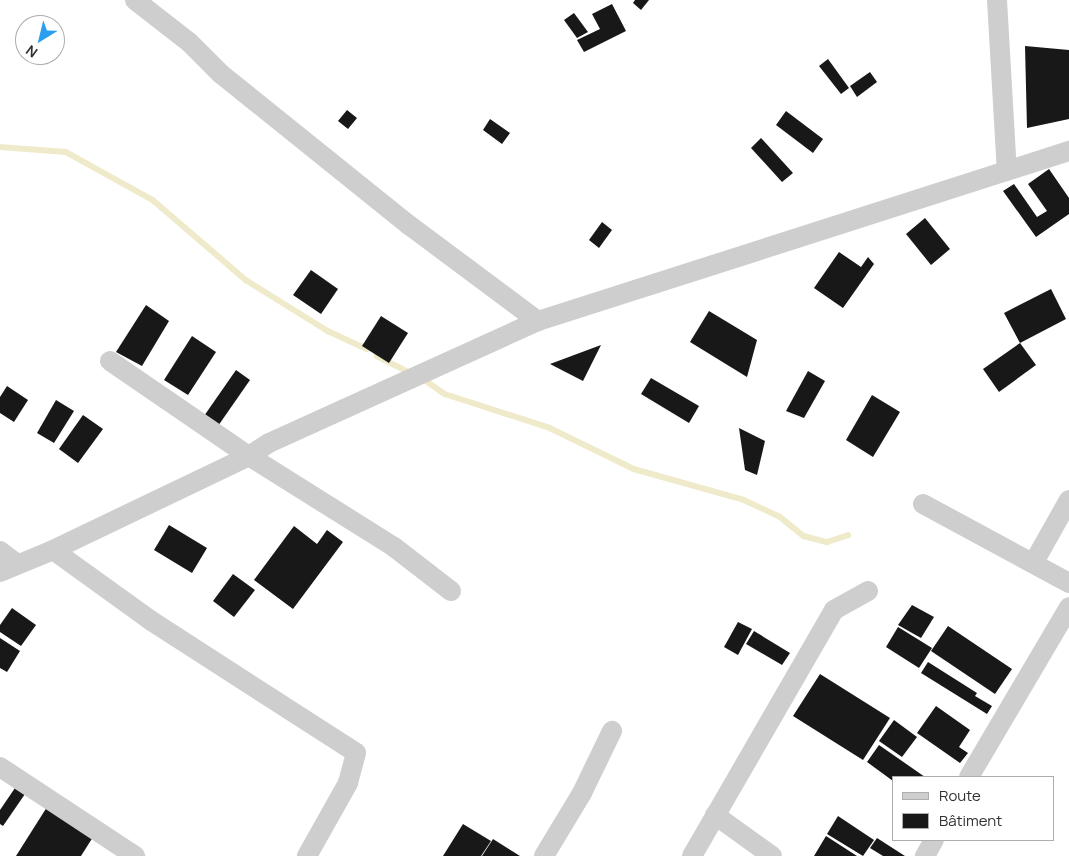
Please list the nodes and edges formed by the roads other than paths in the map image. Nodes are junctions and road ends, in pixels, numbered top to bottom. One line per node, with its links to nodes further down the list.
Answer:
1 (135, 0): 5 (street)
2 (997, 0): 4 (street)
3 (1069, 151): 4 (street)
4 (1007, 172): 5 (street)
5 (538, 321): 7 (street)
6 (110, 361): 7 (street)
7 (249, 456): 10 (street); 16 (street)
8 (1069, 500): 12 (street)
9 (923, 504): 12 (street)
10 (53, 550): 13 (street); 24 (street)
11 (0, 551): 13 (street)
12 (1034, 562): 14 (street)
13 (8, 568)
14 (1069, 583)
15 (868, 591): 21 (street)
16 (451, 592)
17 (1069, 607): 20 (street)
18 (612, 731): 25 (street)
19 (0, 768): 23 (street)
20 (970, 776)
21 (715, 815): 26 (street); 27 (street)
22 (933, 841): 28 (street)
23 (135, 856)
24 (307, 856)
25 (544, 856)
26 (692, 856)
27 (772, 856)
28 (925, 856)

